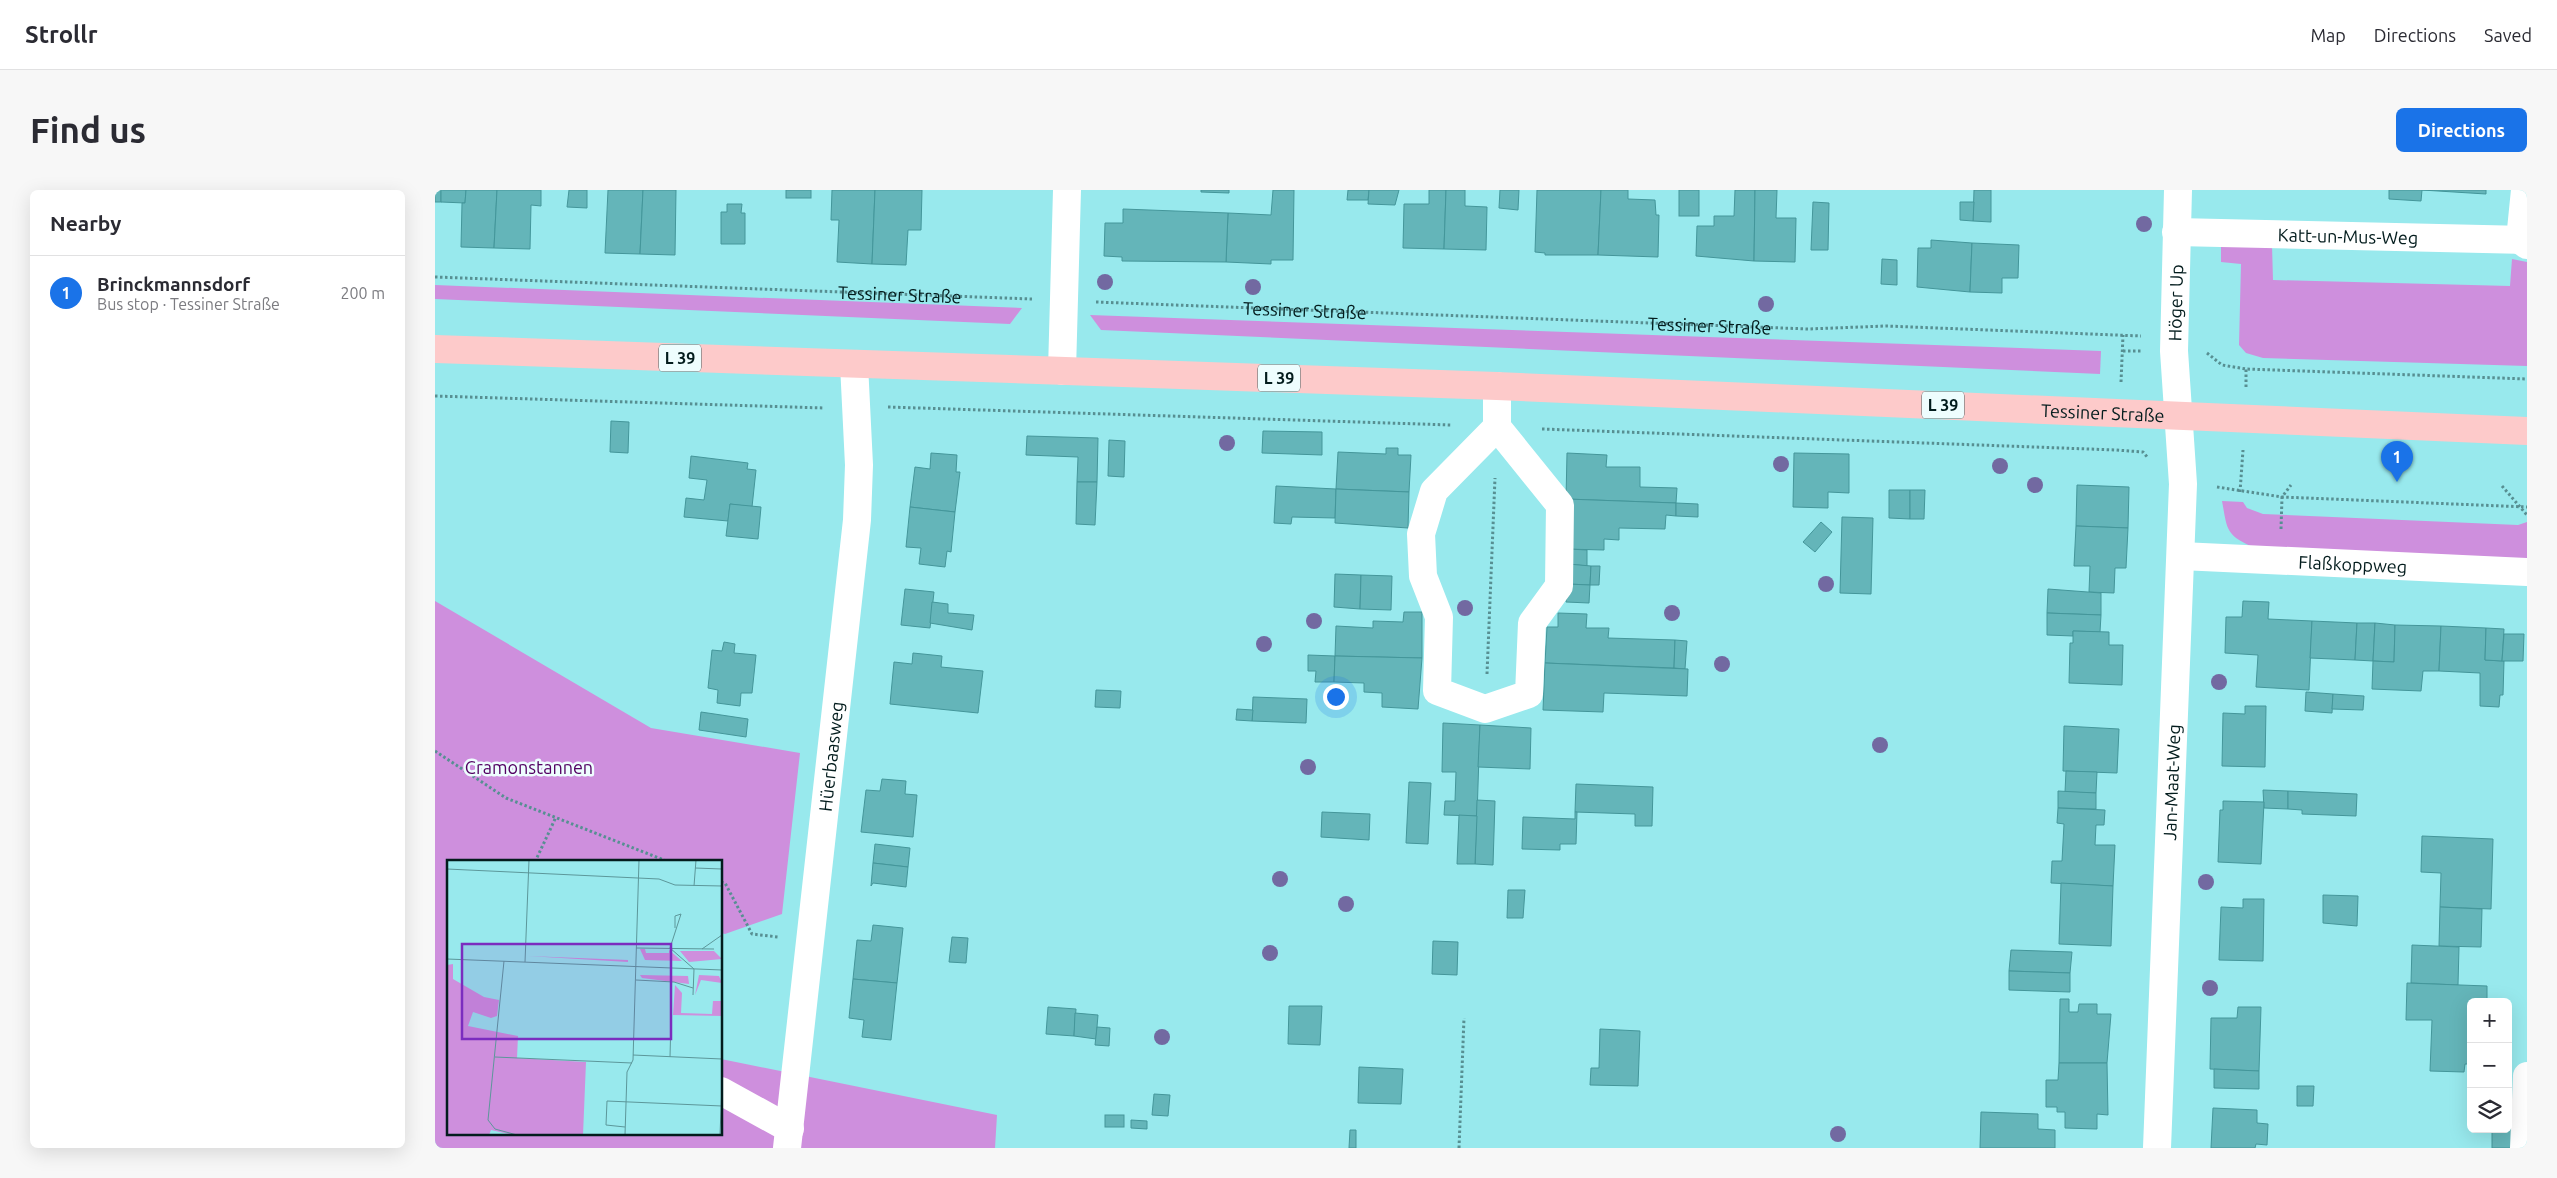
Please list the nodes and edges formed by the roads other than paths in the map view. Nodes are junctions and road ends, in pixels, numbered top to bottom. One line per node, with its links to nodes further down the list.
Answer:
1 (1067, 190): 8 (street)
2 (2178, 190): 4 (street, Höger Up)
3 (2525, 190): 5 (street)
4 (2176, 232): 5 (street, Katt-un-Mus-Weg); 10 (street, Höger Up)
5 (2525, 242)
6 (435, 349): 7 (main road, Tessiner Straße / L 39)
7 (854, 364): 8 (main road, Tessiner Straße / L 39); 17 (street, Hüerbaasweg)
8 (1062, 371): 9 (main road, Tessiner Straße / L 39)
9 (1497, 386): 10 (main road, Tessiner Straße / L 39); 11 (street)
10 (2179, 415): 12 (main road, Tessiner Straße / L 39); 13 (street, Jan-Maat-Weg)
11 (1497, 427): 11 (street)
12 (2527, 431)
13 (2181, 556): 14 (street, Flaßkoppweg); 18 (street, Jan-Maat-Weg)
14 (2527, 572)
15 (2527, 1076): 19 (street)
16 (723, 1092): 17 (street)
17 (788, 1138)
18 (2157, 1148)
19 (2524, 1148)

